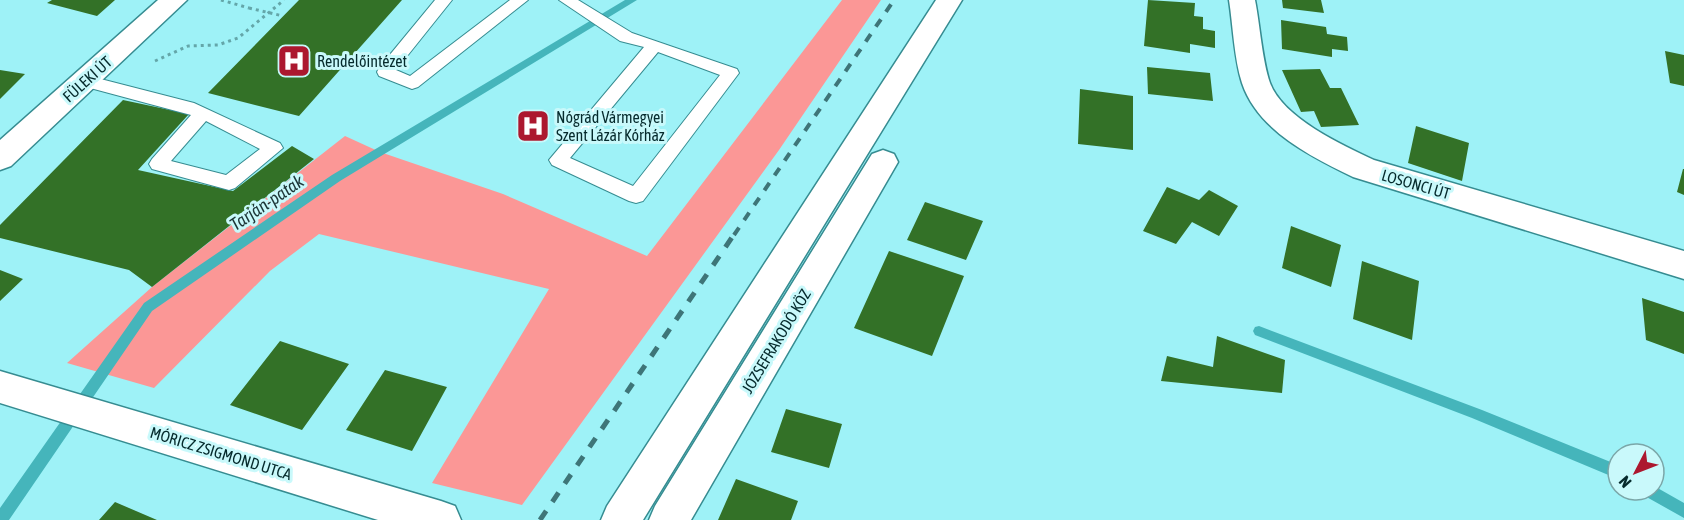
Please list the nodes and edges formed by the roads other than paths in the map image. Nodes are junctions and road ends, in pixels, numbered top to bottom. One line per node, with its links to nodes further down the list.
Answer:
1 (174, 0): 8 (street, FÜLEKI ÚT)
2 (444, 0): 3 (lane)
3 (520, 0)
4 (567, 0): 7 (lane)
5 (949, 0): 10 (street)
6 (1242, 0): 12 (street, LOSONCI ÚT)
7 (655, 45): 7 (lane)
8 (85, 81): 9 (lane); 11 (street, FÜLEKI ÚT)
9 (203, 113): 9 (lane)
10 (874, 149): 15 (street); 16 (street, JÓZSEFRAKODÓ KÖZ)
11 (0, 158)
12 (1684, 265)
13 (15, 392): 14 (street, MÓRICZ ZSIGMOND UTCA)
14 (419, 517)
15 (621, 520)
16 (669, 520)

